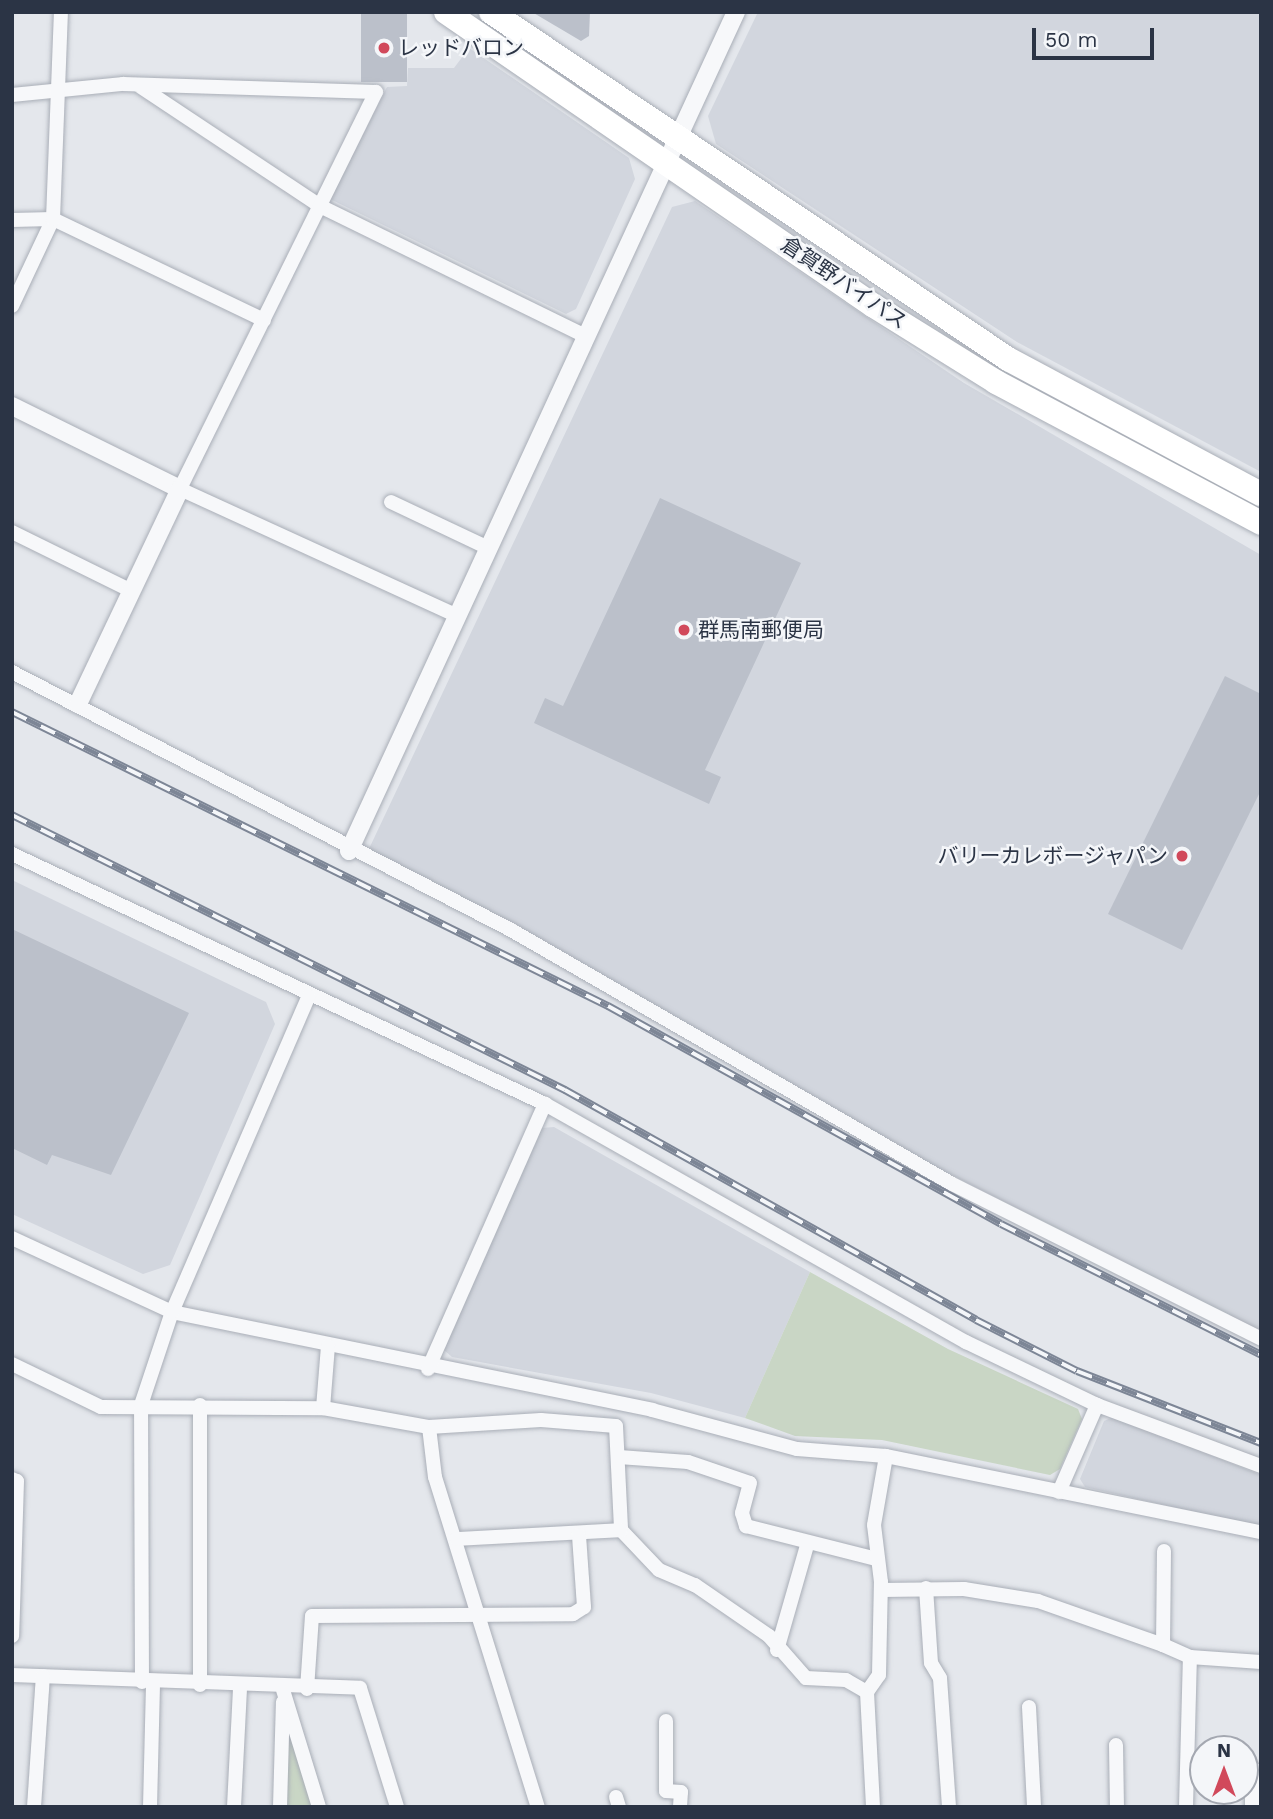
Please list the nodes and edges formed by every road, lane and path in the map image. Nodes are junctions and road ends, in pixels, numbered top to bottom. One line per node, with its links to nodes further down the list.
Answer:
1 (61, 12): 6 (street)
2 (446, 12): 9 (highway, 倉賀野バイパス)
3 (491, 12): 8 (highway, 倉賀野バイパス)
4 (736, 12): 8 (street)
5 (137, 85): 6 (street); 10 (street); 10 (street)
6 (61, 92): 7 (street); 11 (street)
7 (12, 95)
8 (678, 136): 9 (street); 18 (highway, 倉賀野バイパス)
9 (667, 162): 15 (street); 20 (highway, 倉賀野バイパス)
10 (320, 206): 14 (street); 15 (street)
11 (53, 219): 12 (street); 13 (street); 14 (street)
12 (12, 220)
13 (12, 306)
14 (264, 320): 17 (street)
15 (585, 336): 22 (street)
16 (12, 406): 17 (street)
17 (180, 489): 23 (street); 24 (street)
18 (1261, 494)
19 (391, 502): 22 (street)
20 (1261, 523)
21 (12, 532): 23 (street)
22 (485, 547): 24 (street)
23 (132, 591): 26 (street)
24 (456, 615): 27 (street)
25 (12, 672): 26 (street)
26 (78, 704): 27 (street)
27 (349, 851): 33 (street)
28 (12, 854): 29 (street)
29 (309, 996): 30 (street); 32 (street)
30 (545, 1104): 36 (street); 39 (street)
31 (12, 1238): 32 (street)
32 (172, 1312): 34 (street); 37 (street)
33 (1261, 1339)
34 (328, 1346): 36 (street); 40 (street)
35 (12, 1364): 37 (street)
36 (428, 1368): 42 (street)
37 (141, 1405): 38 (street); 64 (street)
38 (200, 1405): 40 (street); 65 (street)
39 (1097, 1405): 44 (street); 46 (street)
40 (323, 1408): 41 (street)
41 (429, 1427): 43 (street); 50 (street)
42 (886, 1456): 46 (street); 53 (street)
43 (619, 1457): 47 (street); 51 (street)
44 (1261, 1466)
45 (12, 1479): 57 (street)
46 (1059, 1492): 48 (street)
47 (621, 1530): 49 (street); 59 (street)
48 (1261, 1532)
49 (579, 1535): 50 (street); 56 (street)
50 (457, 1539): 56 (street)
51 (808, 1542): 53 (street); 59 (street)
52 (1164, 1551): 58 (street)
53 (876, 1559): 55 (street)
54 (926, 1588): 55 (street); 58 (street); 83 (street)
55 (881, 1590): 69 (street)
56 (483, 1618): 67 (street); 80 (street)
57 (12, 1636)
58 (1163, 1645): 60 (street)
59 (777, 1650): 69 (street)
60 (1190, 1657): 61 (street); 86 (street)
61 (1261, 1662)
62 (12, 1675): 63 (street)
63 (43, 1676): 64 (street); 74 (street)
64 (148, 1682): 65 (street); 75 (street)
65 (200, 1685): 66 (street)
66 (240, 1688): 68 (street); 76 (street)
67 (307, 1689): 68 (street); 79 (street)
68 (284, 1690): 77 (street); 78 (street)
69 (867, 1692): 82 (street)
70 (1029, 1707): 84 (street)
71 (666, 1721): 81 (street)
72 (1116, 1745): 85 (street)
73 (1261, 1771): 87 (street)
74 (34, 1807)
75 (150, 1807)
76 (234, 1807)
77 (281, 1807)
78 (319, 1807)
79 (397, 1807)
80 (538, 1807)
81 (680, 1807)
82 (873, 1807)
83 (949, 1807)
84 (1034, 1807)
85 (1117, 1807)
86 (1186, 1807)
87 (1252, 1807)

